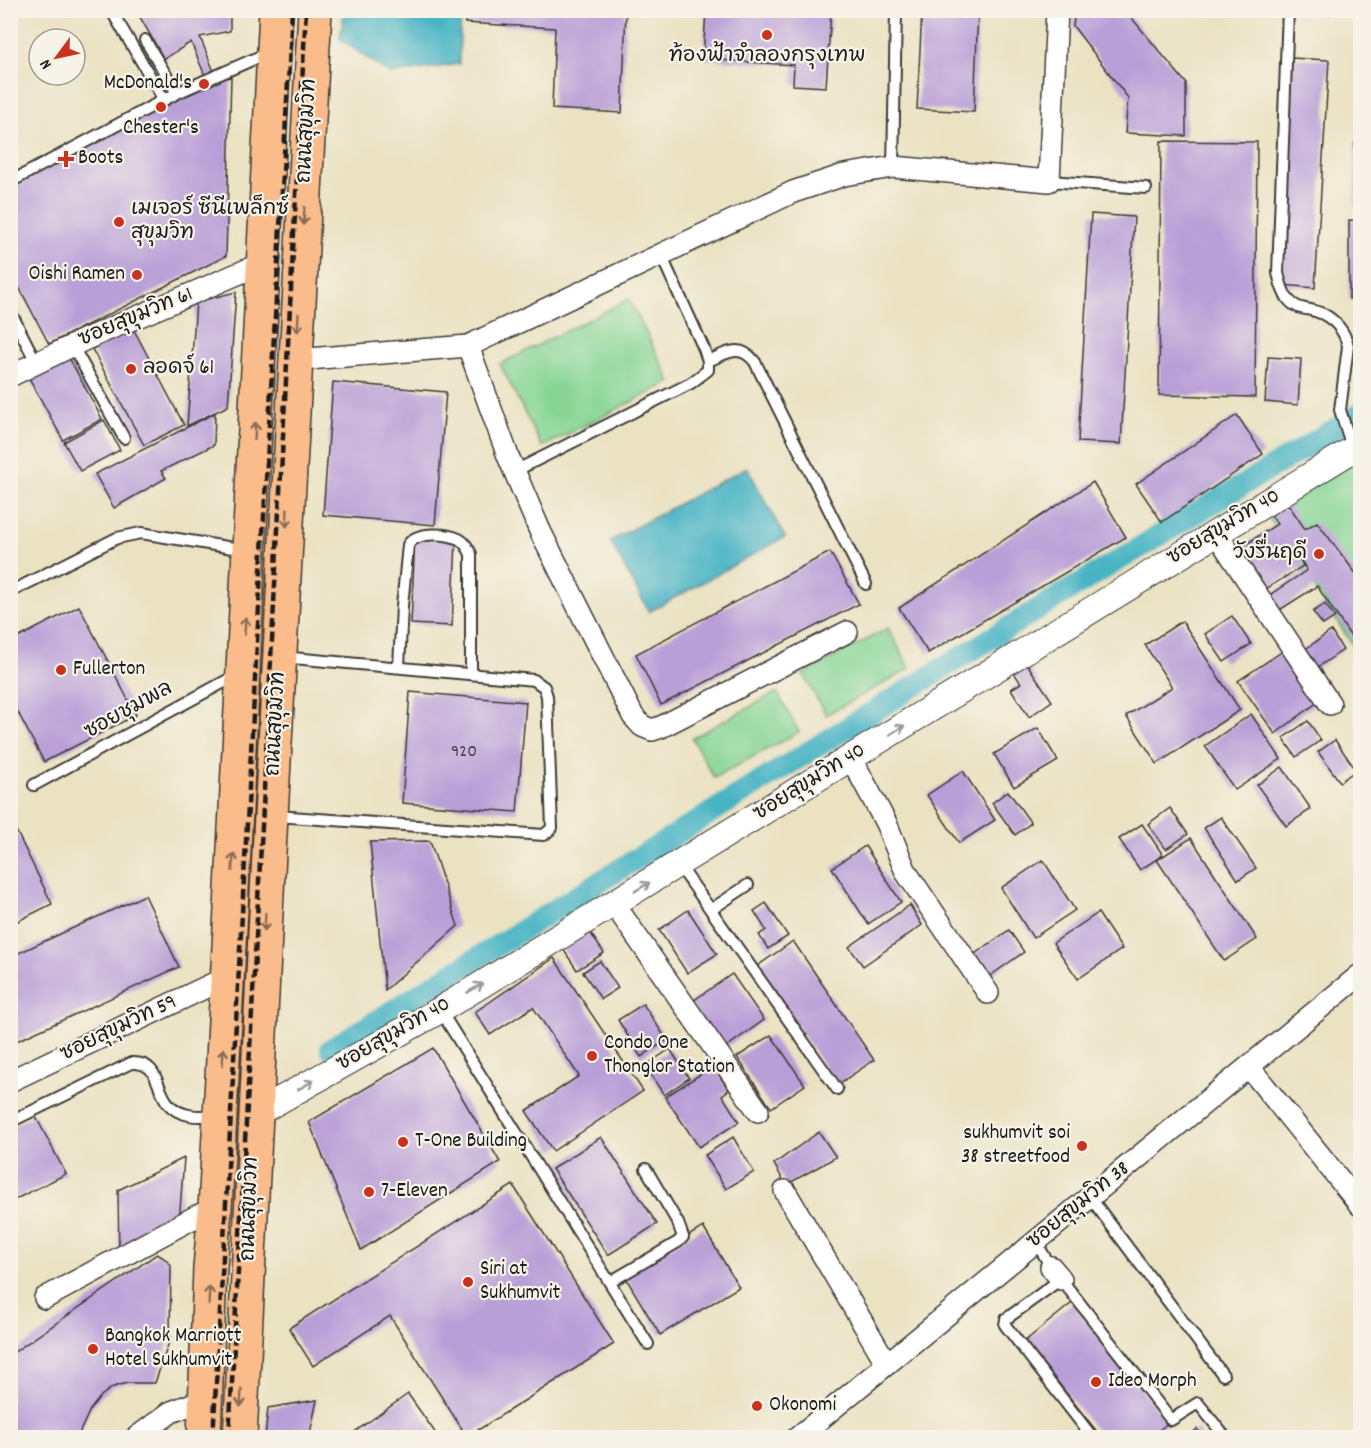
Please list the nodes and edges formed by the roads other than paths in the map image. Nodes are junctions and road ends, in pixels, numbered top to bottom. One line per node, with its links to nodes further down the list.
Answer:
1 (111, 10): 10 (lane)
2 (276, 10): 8 (main road, ถนนสุขุมวิท)
3 (315, 10): 17 (main road, ถนนสุขุมวิท, one-way to 17)
4 (896, 10): 11 (lane)
5 (1058, 10): 12 (street)
6 (1288, 10): 26 (lane)
7 (145, 40): 9 (lane)
8 (274, 50): 9 (lane); 16 (main road, ถนนสุขุมวิท)
9 (177, 93): 10 (lane)
10 (165, 100): 13 (lane)
11 (893, 167): 12 (street); 15 (street)
12 (1049, 181): 14 (lane)
13 (10, 183)
14 (1146, 188)
15 (661, 255): 20 (street); 22 (lane)
16 (263, 263): 17 (main road); 19 (street, ซอยสุขุมวิท 61); 29 (main road, ถนนสุขุมวิท, one-way to 16)
17 (301, 265): 21 (main road, ถนนสุขุมวิท, one-way to 21)
18 (10, 311): 23 (lane)
19 (80, 339): 23 (street, ซอยสุขุมวิท 61); 25 (lane)
20 (468, 346): 21 (street); 27 (street)
21 (296, 360): 33 (main road, ถนนสุขุมวิท, one-way to 33)
22 (708, 361): 27 (lane); 30 (lane)
23 (36, 362): 24 (street, ซอยสุขุมวิท 61)
24 (10, 376)
25 (124, 438)
26 (1356, 448): 28 (street, ซอยสุขุมวิท 40)
27 (515, 471): 32 (street)
28 (1216, 533): 37 (street); 38 (street, ซอยสุขุมวิท 40, one-way to 28)
29 (249, 550): 31 (lane); 35 (main road, ถนนสุขุมวิท, one-way to 29)
30 (866, 584)
31 (10, 592)
32 (847, 632)
33 (280, 656): 34 (lane); 40 (main road, ถนนสุขุมวิท)
34 (399, 667): 36 (lane); 36 (lane)
35 (242, 673): 39 (lane, ซอยชุมพล); 46 (main road, ถนนสุขุมวิท, one-way to 35)
36 (471, 674): 40 (lane)
37 (1330, 704)
38 (851, 758): 41 (street, ซอยสุขุมวิท 40); 47 (street)
39 (34, 785)
40 (272, 816): 53 (main road, ถนนสุขุมวิท, one-way to 53)
41 (679, 865): 43 (street, ซอยสุขุมวิท 40, one-way to 41); 44 (lane)
42 (748, 885): 44 (lane)
43 (614, 904): 48 (street, ซอยสุขุมวิท 40, one-way to 43); 52 (street)
44 (712, 909): 51 (lane)
45 (1360, 975): 49 (street, ซอยสุขุมวิท 38)
46 (227, 977): 50 (street, ซอยสุขุมวิท 59); 54 (main road, ถนนสุขุมวิท, one-way to 46)
47 (988, 993)
48 (440, 1010): 53 (street, ซอยสุขุมวิท 40, one-way to 48); 63 (lane)
49 (1249, 1067): 58 (street, ซอยสุขุมวิท 38); 59 (street)
50 (10, 1081)
51 (837, 1089)
52 (758, 1111)
53 (255, 1114): 54 (main road); 72 (main road, ถนนสุขุมวิท, one-way to 72)
54 (220, 1115): 55 (lane); 60 (main road, ถนนสุขุมวิท)
55 (10, 1122)
56 (646, 1169): 63 (lane)
57 (784, 1191): 66 (street)
58 (1090, 1197): 61 (street, ซอยสุขุมวิท 38); 67 (lane)
59 (1360, 1205)
60 (215, 1209): 64 (street); 68 (main road, ถนนสุขุมวิท, one-way to 60)
61 (1036, 1242): 62 (lane); 66 (street, ซอยสุขุมวิท 38)
62 (1056, 1273): 74 (lane); 75 (lane)
63 (610, 1282): 65 (lane)
64 (45, 1298)
65 (648, 1344)
66 (887, 1364): 69 (street, ซอยสุขุมวิท 38)
67 (1223, 1375)
68 (206, 1399): 70 (street); 71 (main road, ถนนสุขุมวิท)
69 (820, 1430): 73 (street, ซอยสุขุมวิท 38)
70 (136, 1437)
71 (204, 1437)
72 (240, 1437)
73 (797, 1437)
74 (1094, 1437)
75 (1226, 1437)

